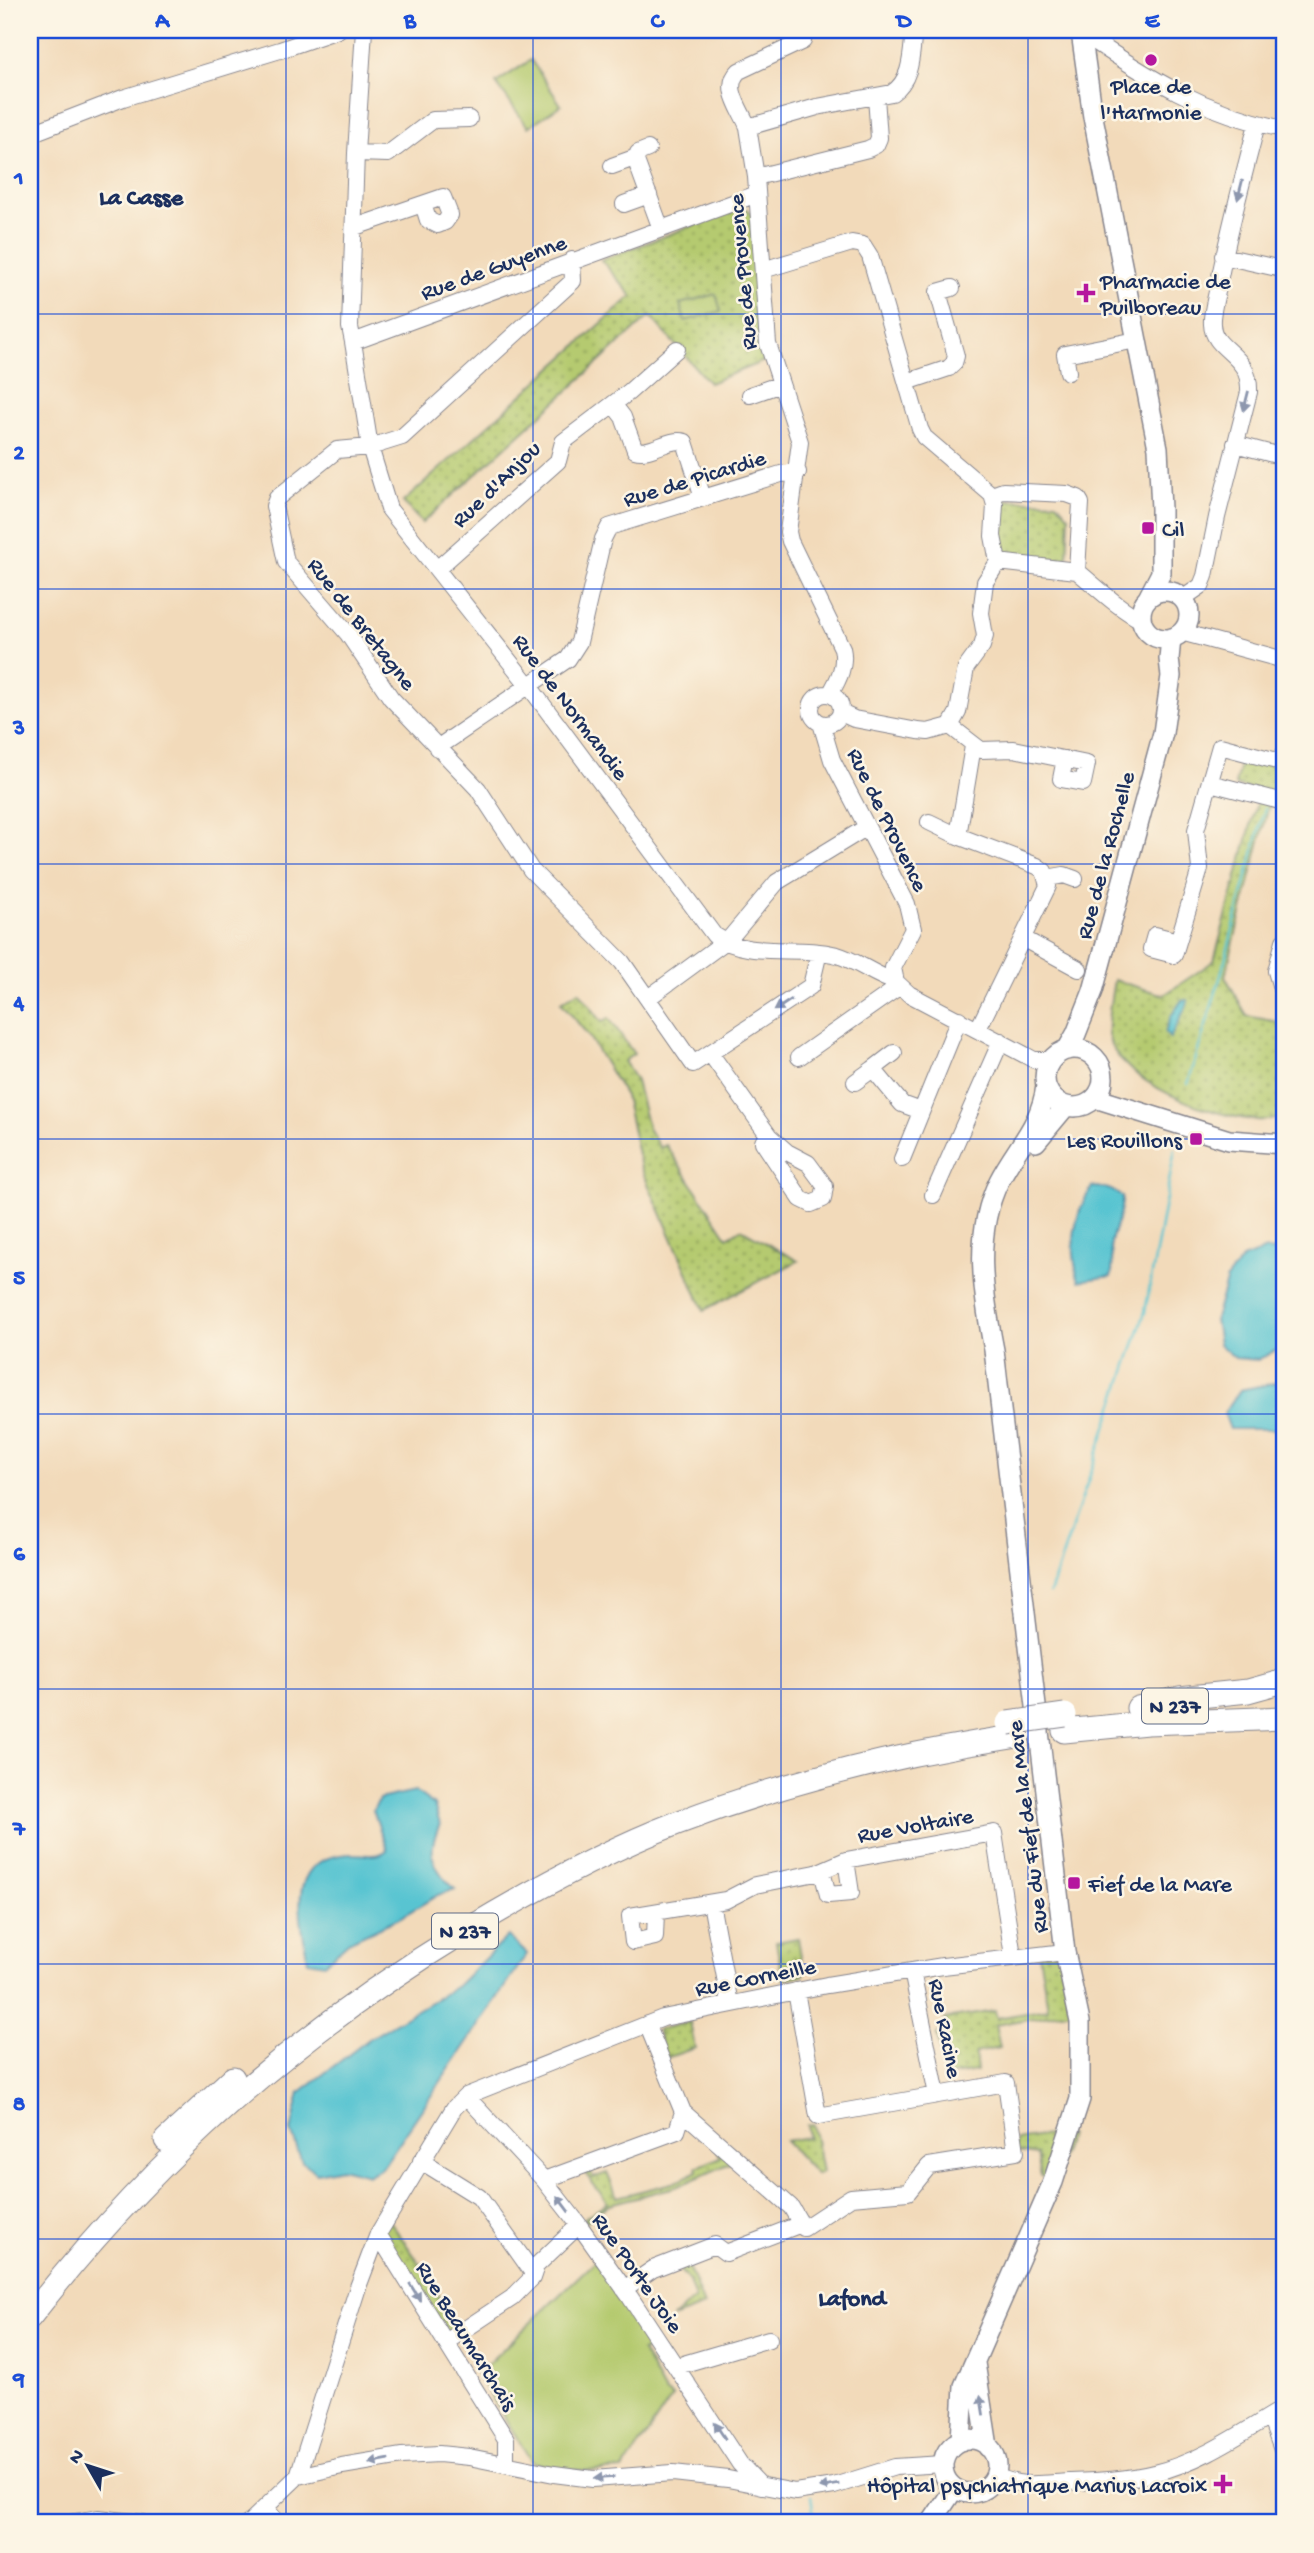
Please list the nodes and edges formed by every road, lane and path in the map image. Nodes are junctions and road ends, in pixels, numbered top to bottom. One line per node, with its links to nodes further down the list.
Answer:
1 (338, 30): 13 (street)
2 (364, 30): 14 (street)
3 (914, 30): 8 (street)
4 (1080, 31): 6 (street); 7 (main road)
5 (803, 40): 11 (street, Rue de Provence)
6 (1113, 54): 7 (street); 10 (street)
7 (1087, 71): 27 (main road)
8 (876, 97): 11 (street); 16 (street, Rue de Guyenne)
9 (469, 118): 14 (street)
10 (1257, 124): 12 (street); 22 (street, one-way to 22)
11 (748, 127): 16 (street, Rue de Provence)
12 (1284, 129)
13 (30, 134)
14 (356, 153): 20 (street)
15 (612, 166): 17 (street)
16 (756, 185): 21 (street, Rue de Guyenne); 25 (street, Rue de Provence)
17 (649, 195): 19 (street); 21 (street)
18 (422, 204): 20 (street)
19 (624, 204)
20 (355, 228): 28 (street)
21 (661, 229): 23 (street, Rue de Guyenne)
22 (1223, 256): 24 (street); 35 (street, one-way to 35)
23 (572, 260): 28 (street, Rue de Guyenne); 36 (street, Rue de Bretagne)
24 (1284, 267)
25 (763, 270): 31 (street); 32 (street, Rue de Provence)
26 (952, 288): 31 (street)
27 (1137, 340): 30 (street); 44 (main road)
28 (353, 342): 36 (street, Rue de Normandie)
29 (677, 349): 34 (street, Rue d'Anjou)
30 (1068, 372)
31 (906, 382): 39 (street)
32 (781, 384): 33 (street); 38 (street, Rue de Provence)
33 (750, 396)
34 (614, 404): 40 (street); 42 (street, Rue d'Anjou)
35 (1235, 444): 37 (street); 45 (street)
36 (370, 447): 42 (street, Rue de Normandie); 55 (street, Rue de Bretagne)
37 (1284, 457)
38 (798, 472): 40 (street, Rue de Picardie); 50 (street, Rue de Provence)
39 (992, 495): 41 (street); 43 (street)
40 (703, 498): 49 (street, Rue de Picardie)
41 (998, 562): 43 (street); 53 (street)
42 (437, 569): 49 (street, Rue de Normandie)
43 (1077, 571): 46 (street)
44 (1161, 573): 45 (main road); 46 (main road)
45 (1177, 596): 46 (main road); 47 (main road)
46 (1144, 608): 47 (main road)
47 (1169, 636): 48 (street); 72 (main road, Rue de la Rochelle)
48 (1284, 660)
49 (529, 686): 55 (street, Rue de Picardie); 68 (street, Rue de Normandie)
50 (830, 694): 51 (street); 52 (street)
51 (841, 713): 52 (street); 53 (street)
52 (821, 723): 61 (street, Rue de Provence)
53 (950, 726): 54 (street)
54 (973, 746): 57 (street); 62 (street)
55 (437, 748): 73 (street, Rue de Bretagne)
56 (1284, 754): 58 (street)
57 (1065, 759)
58 (1210, 783): 59 (street); 66 (street)
59 (1284, 803)
60 (929, 822): 62 (street)
61 (867, 827): 68 (street); 71 (street, Rue de Provence)
62 (958, 836): 63 (street)
63 (1047, 878): 64 (street); 65 (street)
64 (1075, 879)
65 (1024, 939): 70 (street); 76 (street)
66 (1178, 941)
67 (1284, 941): 74 (street)
68 (725, 942): 69 (street); 73 (street)
69 (819, 952): 71 (street); 78 (street, one-way to 78)
70 (1079, 969)
71 (897, 979): 75 (street); 81 (street)
72 (1093, 990): 80 (main road, Rue de la Rochelle); 82 (main road, Rue de la Rochelle)
73 (648, 998): 78 (street, Rue de Bretagne)
74 (1284, 998)
75 (959, 1019): 76 (street); 87 (street)
76 (978, 1029): 77 (street)
77 (1001, 1041): 82 (street); 91 (street)
78 (710, 1053): 88 (street)
79 (894, 1053): 83 (street)
80 (1092, 1056): 82 (main road); 85 (main road)
81 (799, 1057)
82 (1049, 1067): 86 (main road); 92 (main road, Rue du Fief de la Mare)
83 (873, 1069): 84 (street); 87 (street)
84 (855, 1082)
85 (1099, 1091): 86 (main road); 89 (main road)
86 (1066, 1106): 92 (main road, Rue du Fief de la Mare)
87 (922, 1111): 90 (street)
88 (769, 1136)
89 (1284, 1144)
90 (902, 1159)
91 (933, 1195)
92 (994, 1350): 105 (main road, Rue du Fief de la Mare)
93 (1284, 1681): 95 (highway)
94 (1284, 1703): 95 (highway, N 237)
95 (1138, 1708): 98 (highway, N 237)
96 (1284, 1718): 97 (highway, N 237)
97 (1232, 1719): 98 (highway, N 237); 99 (highway)
98 (1065, 1723): 100 (highway, N 237, bridge)
99 (1284, 1729)
100 (1010, 1730): 123 (highway, N 237); 124 (highway, N 237)
101 (846, 1860): 102 (street, Rue Voltaire); 102 (street, Rue Voltaire); 106 (street, Rue Voltaire)
102 (822, 1871): 103 (street, Rue Voltaire)
103 (711, 1903): 104 (street, Rue Voltaire); 109 (street)
104 (656, 1912)
105 (1065, 1952): 106 (street, Rue Corneille); 127 (main road, Rue du Fief de la Mare)
106 (1013, 1956): 107 (street, Rue Corneille)
107 (912, 1971): 108 (street, Rue Corneille); 111 (street, Rue Racine)
108 (796, 1991): 109 (street, Rue Corneille); 111 (street, Rue Racine)
109 (730, 2004): 110 (street, Rue Corneille)
110 (647, 2024): 112 (street, Rue Corneille); 113 (street)
111 (937, 2095): 118 (street, Rue Racine)
112 (466, 2096): 116 (street); 117 (street, Rue Porte Joie)
113 (683, 2112): 114 (street); 115 (street)
114 (696, 2123): 115 (street); 118 (street)
115 (677, 2131): 117 (street)
116 (421, 2161): 120 (street); 121 (street)
117 (544, 2180): 119 (street, Rue Porte Joie, one-way to 117)
118 (802, 2224): 122 (street)
119 (579, 2225): 121 (street); 122 (street, Rue Porte Joie)
120 (378, 2234): 126 (street, Rue Beaumarchais, one-way to 126); 135 (street)
121 (533, 2273): 126 (street)
122 (624, 2289): 128 (street, Rue Porte Joie)
123 (30, 2291)
124 (30, 2317)
125 (769, 2339): 128 (street)
126 (446, 2342): 133 (street, Rue Beaumarchais)
127 (975, 2363): 130 (main road, Rue du Fief de la Mare); 131 (main road, one-way to 127)
128 (677, 2366): 137 (street, Rue Porte Joie, one-way to 128)
129 (1277, 2412): 132 (street); 136 (street)
130 (961, 2441): 131 (main road); 134 (main road)
131 (988, 2447): 136 (main road)
132 (1284, 2455)
133 (506, 2463): 135 (street, one-way to 135); 137 (street, one-way to 133)
134 (943, 2464): 137 (street, one-way to 137); 138 (main road)
135 (298, 2476): 139 (street)
136 (995, 2476): 138 (main road)
137 (761, 2486)
138 (954, 2488): 144 (main road)
139 (266, 2509): 142 (street); 143 (street)
140 (69, 2523): 141 (street)
141 (143, 2523)
142 (249, 2523)
143 (278, 2523)
144 (932, 2523)

